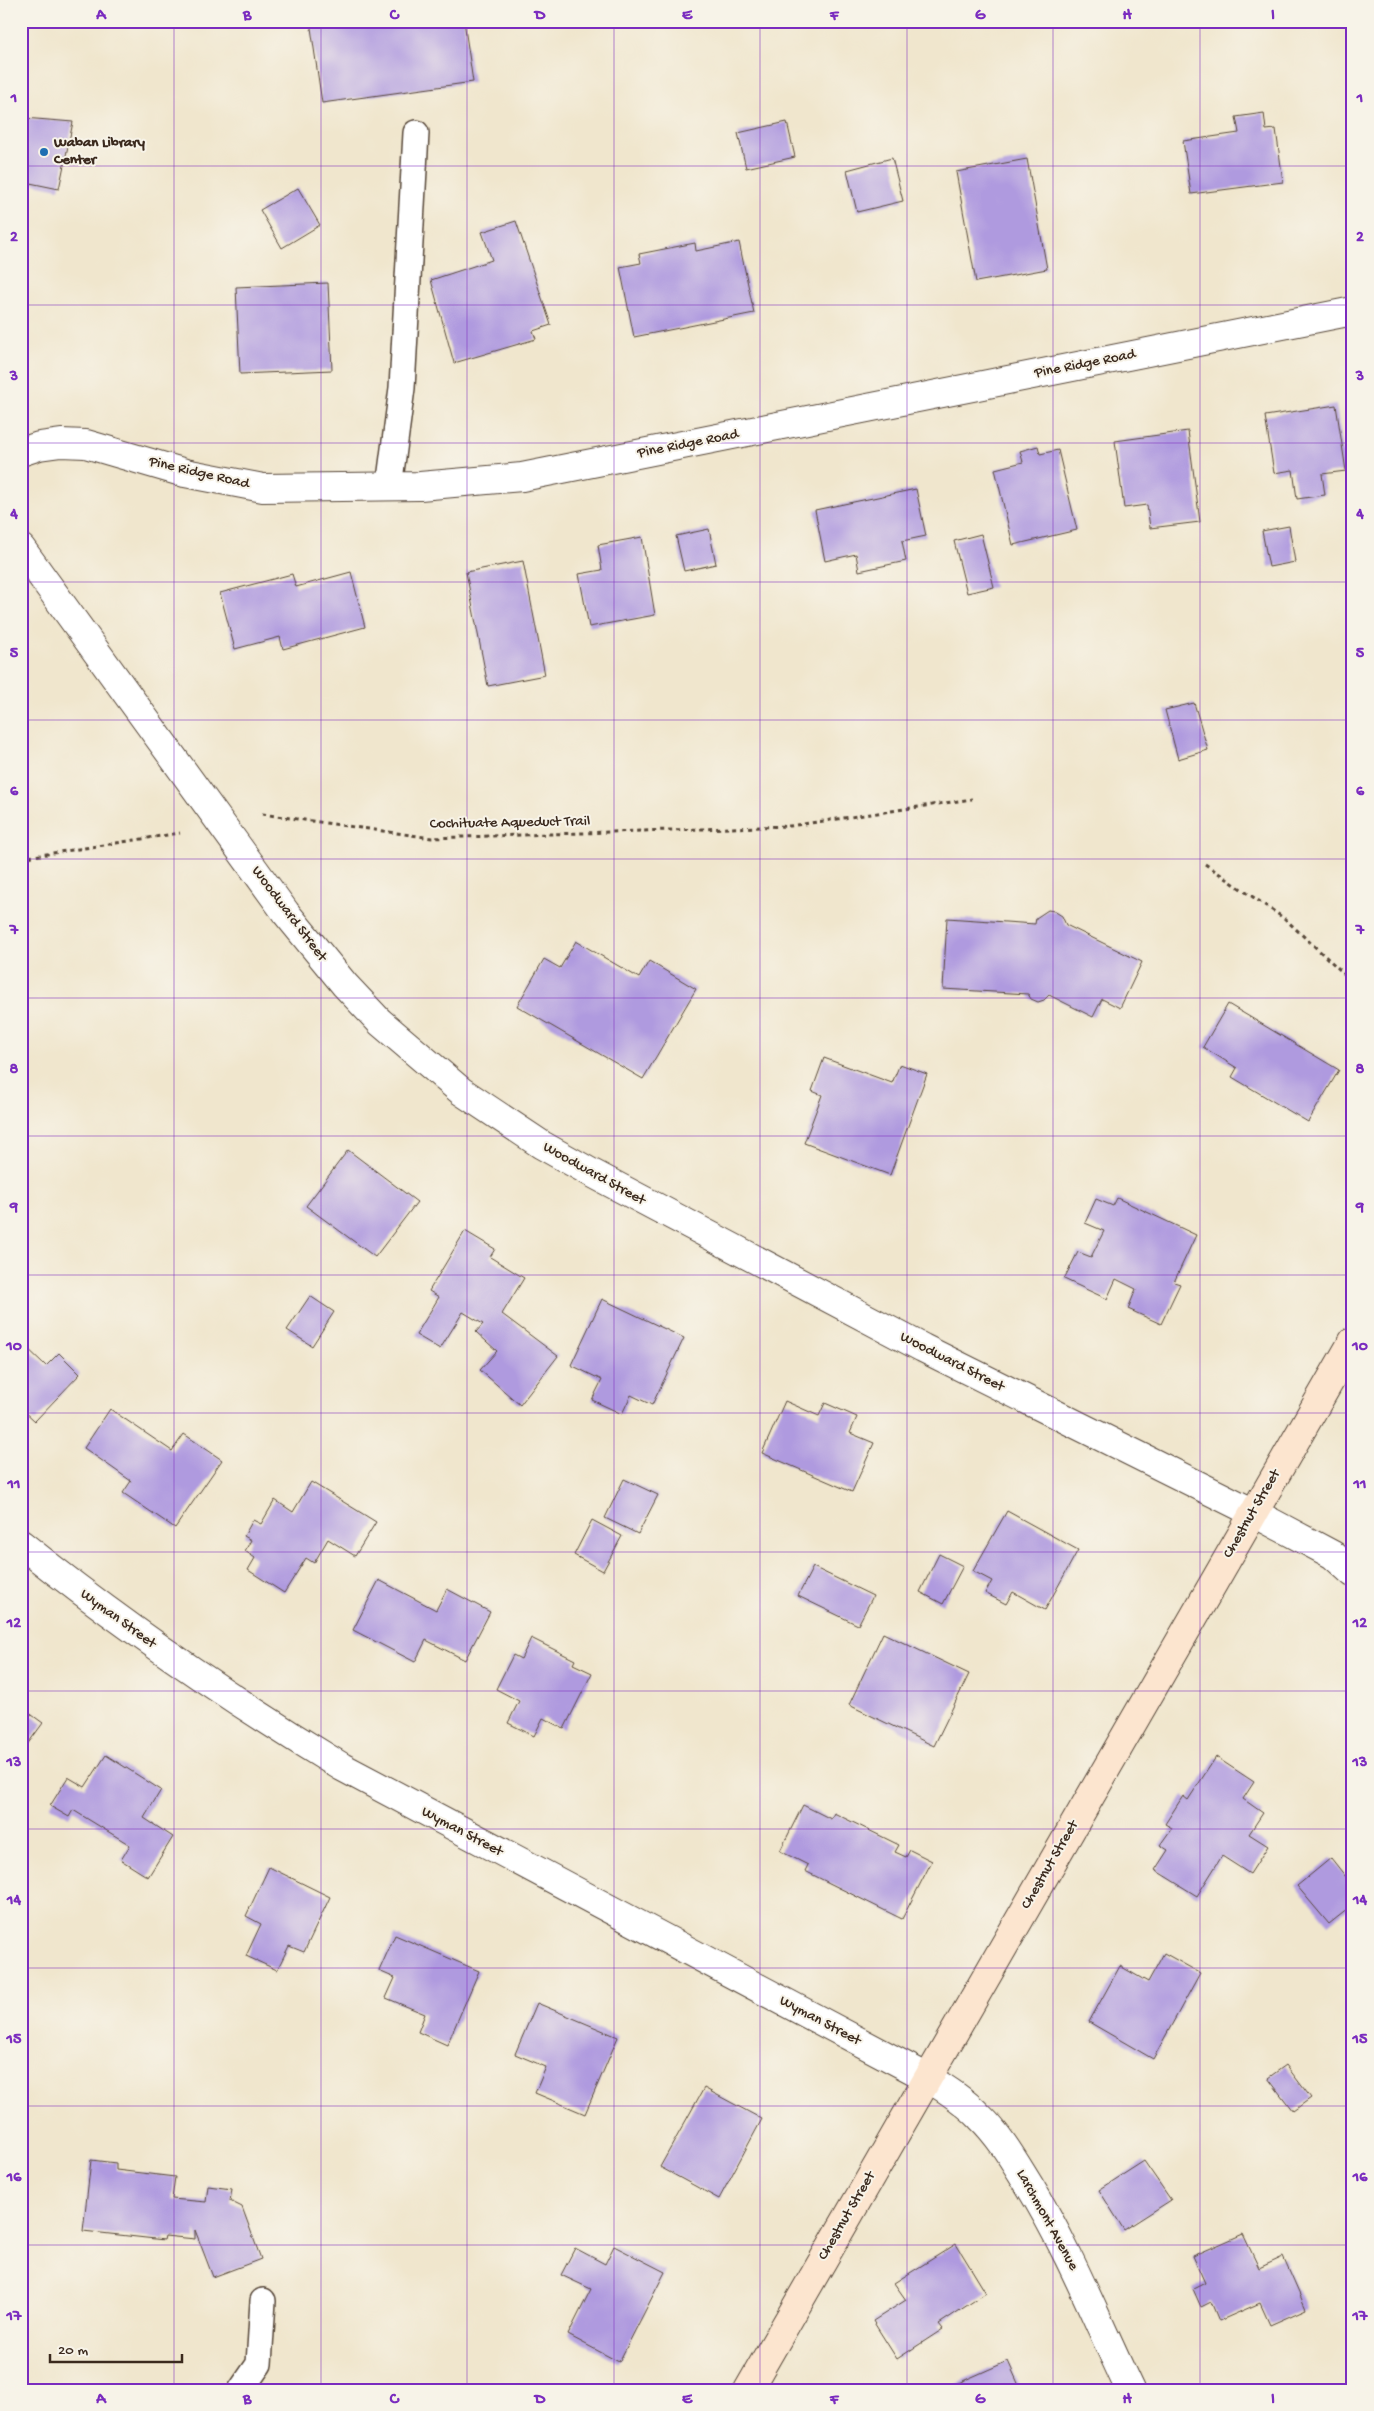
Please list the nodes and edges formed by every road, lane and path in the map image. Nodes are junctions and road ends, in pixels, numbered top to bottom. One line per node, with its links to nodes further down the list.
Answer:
1 (416, 133): 4 (lane)
2 (1353, 311): 4 (street, Pine Ridge Road)
3 (21, 452): 4 (street, Pine Ridge Road)
4 (390, 487)
5 (21, 548): 7 (street, Woodward Street)
6 (972, 799): 7 (path, Cochituate Aqueduct Trail)
7 (222, 823): 8 (path, Cochituate Aqueduct Trail); 12 (street, Woodward Street)
8 (21, 858)
9 (1205, 864): 10 (path)
10 (1353, 982)
11 (1353, 1341): 12 (main road, Chestnut Street)
12 (1252, 1512): 14 (street, Woodward Street); 15 (main road, Chestnut Street)
13 (21, 1544): 15 (street, Wyman Street)
14 (1353, 1573)
15 (928, 2078): 18 (main road, Chestnut Street); 19 (street, Larchmont Avenue)
16 (263, 2301): 17 (lane)
17 (241, 2390)
18 (748, 2390)
19 (1130, 2390)

